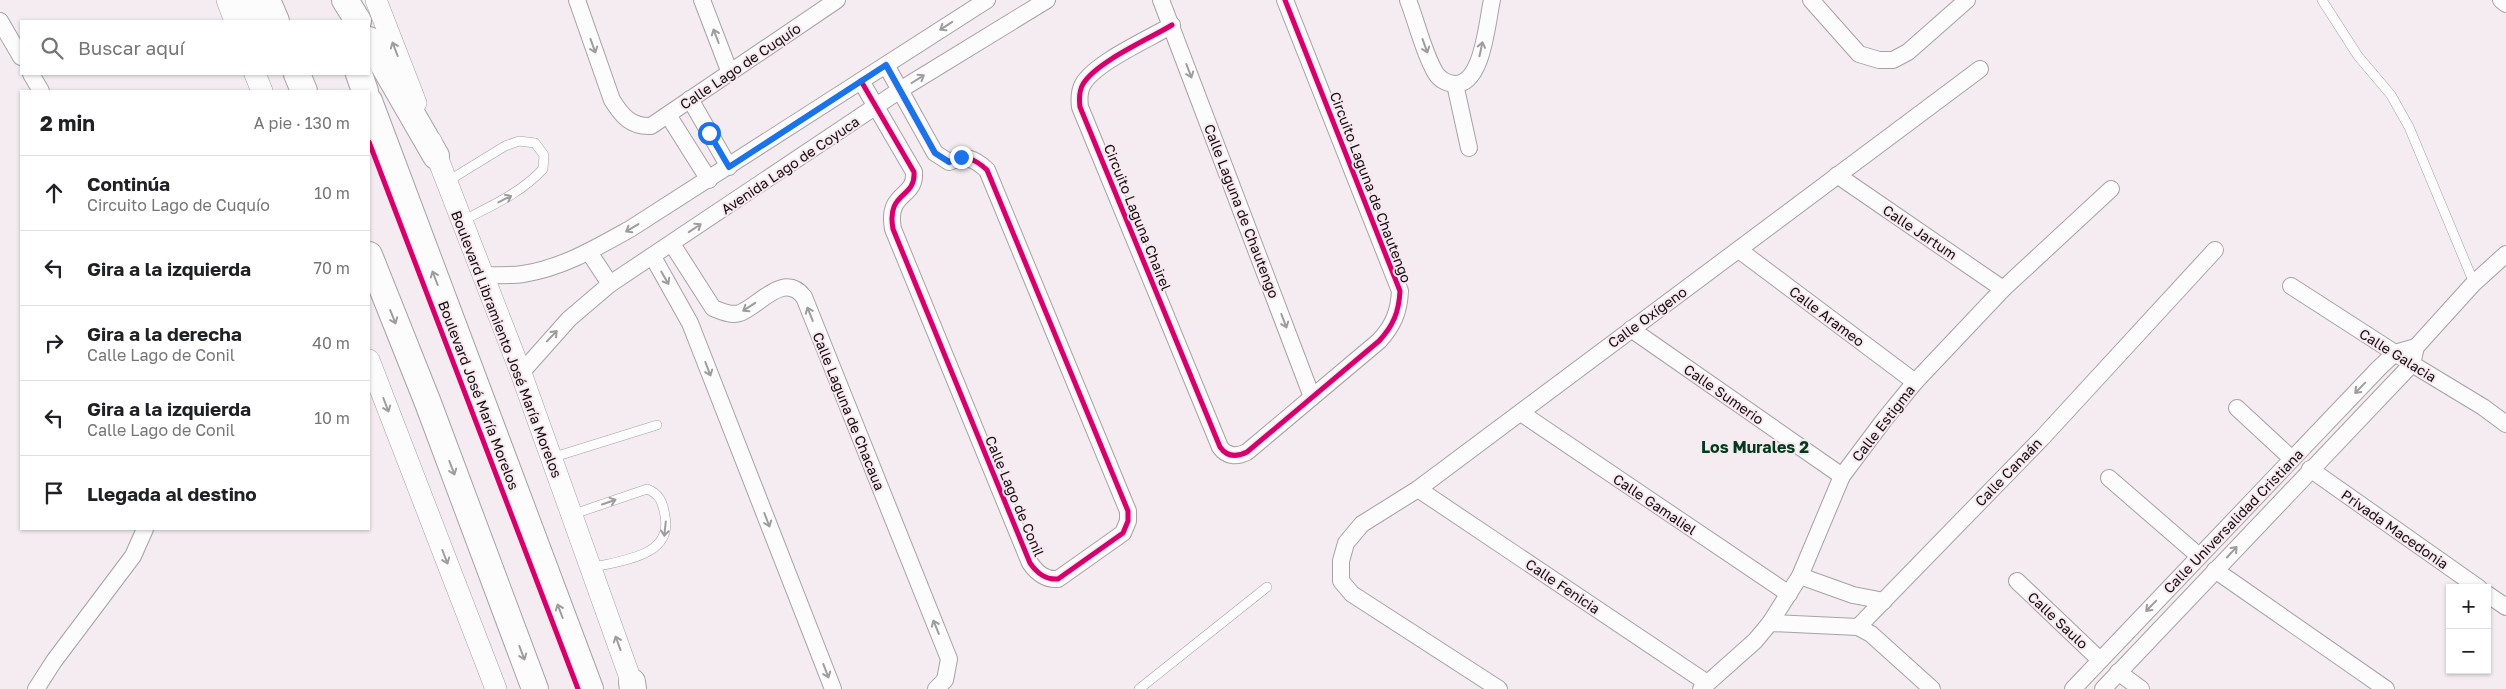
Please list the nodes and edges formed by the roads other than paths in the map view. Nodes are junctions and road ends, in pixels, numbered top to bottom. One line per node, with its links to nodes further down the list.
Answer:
1 (227, 0): 21 (street)
2 (246, 0): 22 (main road)
3 (267, 0): 23 (main road)
4 (331, 0): 24 (main road)
5 (345, 0): 25 (main road)
6 (376, 0): 49 (street, Boulevard Libramiento José María Morelos, one-way to 6)
7 (576, 0): 47 (street, Calle Lago de Cuquío, one-way to 47)
8 (702, 0): 32 (street, one-way to 8)
9 (987, 0): 30 (street, one-way to 30)
10 (1047, 0): 43 (street, Avenida Lago de Coyuca, one-way to 10)
11 (1161, 0): 27 (street)
12 (1285, 0): 77 (street, Circuito Laguna de Chautengo)
13 (1408, 0): 38 (street, one-way to 38)
14 (1492, 0): 38 (street, one-way to 14)
15 (1811, 0): 16 (street)
16 (1967, 0)
17 (2322, 0): 64 (lane)
18 (2501, 0): 20 (street)
19 (831, 2): 32 (street, Calle Lago de Cuquío)
20 (2506, 4)
21 (235, 20)
22 (249, 20)
23 (276, 20)
24 (339, 20)
25 (357, 20)
26 (0, 21): 29 (street)
27 (1172, 25): 77 (street, Calle Laguna de Chautengo, one-way to 77); 82 (street, Circuito Laguna Chairel)
28 (370, 42): 49 (main road)
29 (20, 55)
30 (886, 65): 37 (street); 43 (street, Calle Lago de Conil)
31 (1980, 69): 51 (street, Calle Oxígeno)
32 (730, 73): 44 (street, Calle Lago de Cuquío)
33 (32, 75): 39 (street)
34 (255, 75): 40 (street)
35 (296, 75): 41 (main road)
36 (359, 75): 42 (main road)
37 (861, 81): 46 (street, Calle Lago de Conil); 50 (street)
38 (1455, 84): 48 (street)
39 (40, 90)
40 (262, 90)
41 (304, 90)
42 (365, 90)
43 (900, 90): 46 (street, Avenida Lago de Coyuca); 46 (street, Calle Lago de Conil)
44 (690, 99): 47 (street, Calle Lago de Cuquío); 50 (street)
45 (370, 104): 111 (main road, Boulevard José María Morelos, one-way to 45)
46 (875, 107): 56 (street, Avenida Lago de Coyuca, one-way to 46)
47 (668, 115): 52 (street)
48 (1469, 148)
49 (436, 156): 53 (street, Boulevard Libramiento José María Morelos)
50 (729, 167): 52 (street)
51 (1837, 176): 57 (street, Calle Oxígeno); 67 (street, Calle Jartum)
52 (709, 180): 59 (street, one-way to 59)
53 (446, 182): 55 (street, Boulevard Libramiento José María Morelos); 55 (lane, one-way to 53)
54 (2111, 189): 67 (street, Calle Estigma)
55 (461, 221): 63 (street, Boulevard Libramiento José María Morelos)
56 (672, 244): 61 (street, Avenida Lago de Coyuca); 68 (street)
57 (1739, 250): 70 (street, Calle Oxígeno); 76 (street, Calle Arameo)
58 (2215, 250): 100 (street, Calle Canaán)
59 (589, 252): 63 (street); 65 (street)
60 (2506, 254): 64 (street)
61 (652, 257): 65 (street, Avenida Lago de Coyuca); 69 (street, one-way to 69)
62 (370, 258): 110 (main road, one-way to 110)
63 (484, 275): 75 (street, Boulevard Libramiento José María Morelos)
64 (2474, 283): 71 (street)
65 (610, 284): 75 (street, Avenida Lago de Coyuca, one-way to 65)
66 (2291, 286): 72 (street, Calle Galacia)
67 (2003, 289): 76 (street, Calle Estigma)
68 (713, 308): 69 (street); 113 (street, Calle Laguna de Chacaua, one-way to 68)
69 (690, 323): 112 (street, one-way to 112)
70 (1631, 329): 79 (street, Calle Oxígeno); 86 (street, Calle Sumerio)
71 (2416, 347): 72 (street); 74 (street)
72 (2395, 353): 74 (street, Calle Galacia); 84 (street, Calle Universalidad Cristiana, one-way to 84)
73 (370, 363): 109 (street, one-way to 109)
74 (2412, 364): 80 (street, Calle Galacia); 85 (street, Calle Universalidad Cristiana)
75 (521, 373): 83 (street, Boulevard Libramiento José María Morelos)
76 (1916, 382): 86 (street, Calle Estigma)
77 (1312, 397): 82 (street, Circuito Laguna de Chautengo)
78 (2237, 408): 84 (street)
79 (1521, 413): 88 (street, Calle Oxígeno); 98 (street, Calle Gamaliel)
80 (2506, 424)
81 (657, 425): 83 (lane)
82 (1228, 454)
83 (550, 458): 89 (street, Boulevard Libramiento José María Morelos)
84 (2292, 459): 91 (street, Calle Universalidad Cristiana)
85 (2310, 469): 93 (street, Calle Universalidad Cristiana, one-way to 85); 96 (street, Privada Macedonia)
86 (1842, 476): 94 (street, Calle Estigma)
87 (2109, 478): 91 (street)
88 (1418, 489): 106 (street, Calle Fenicia); 115 (street, Calle Oxígeno)
89 (571, 515): 92 (street, Boulevard Libramiento José María Morelos); 92 (lane, one-way to 92)
90 (145, 530): 108 (street)
91 (2199, 556): 104 (street, Calle Universalidad Cristiana, one-way to 104)
92 (590, 568): 107 (street, Boulevard Libramiento José María Morelos, one-way to 92)
93 (2215, 570): 105 (street, Calle Universalidad Cristiana); 120 (street)
94 (1800, 576): 98 (street, Calle Estigma); 100 (street)
95 (2017, 581): 104 (street, Calle Saulo)
96 (2473, 584)
97 (1267, 587): 114 (lane)
98 (1789, 594): 102 (street, Calle Estigma)
99 (2491, 597): 101 (street)
100 (1884, 601): 103 (street, Calle Canaán)
101 (2506, 607)
102 (1770, 623): 103 (street); 106 (street, Calle Estigma)
103 (1858, 627): 116 (street)
104 (2100, 660): 117 (street, Calle Universalidad Cristiana)
105 (2118, 672): 118 (street, Calle Universalidad Cristiana); 119 (street)
106 (1704, 686)
107 (633, 687)
108 (36, 689)
109 (496, 689)
110 (535, 689)
111 (590, 689)
112 (833, 689)
113 (936, 689)
114 (1140, 689)
115 (1499, 689)
116 (1932, 689)
117 (2072, 689)
118 (2103, 689)
119 (2141, 689)
120 (2386, 689)

